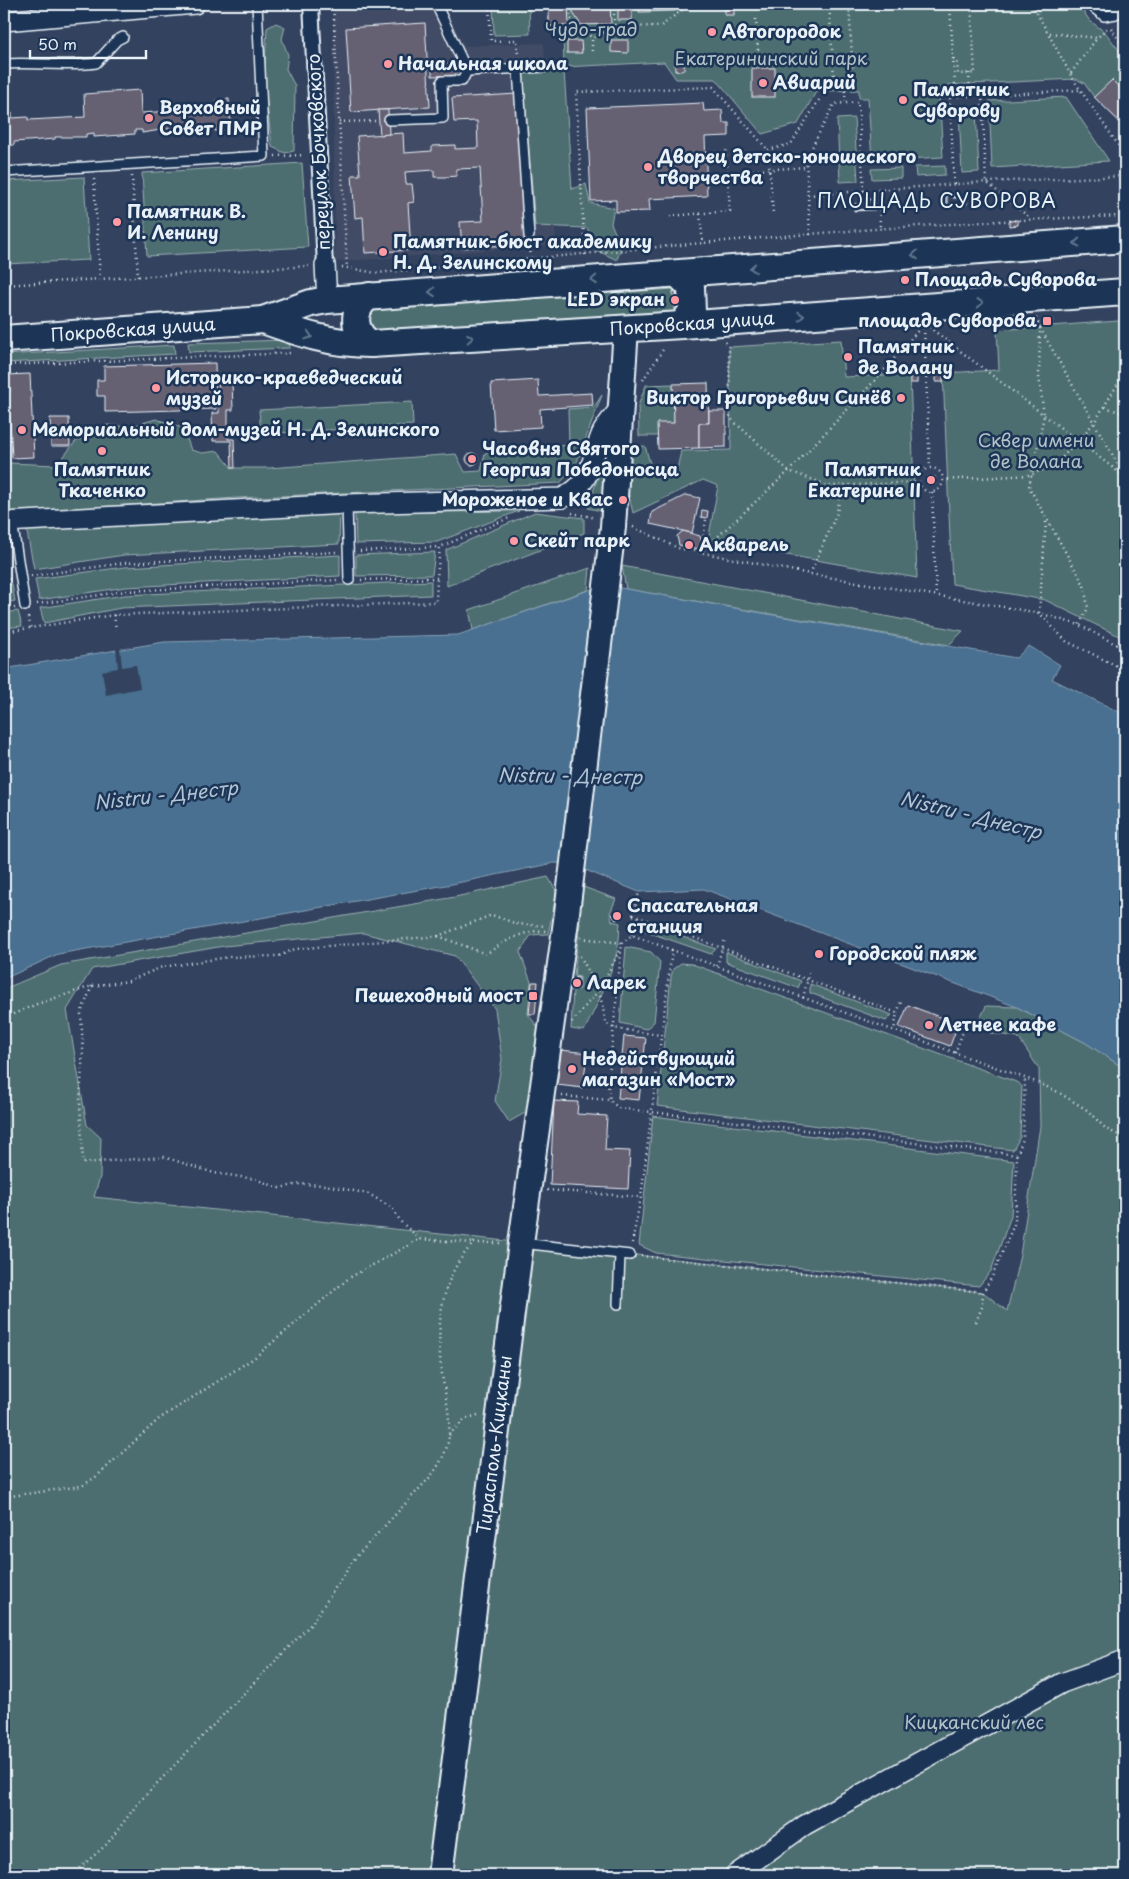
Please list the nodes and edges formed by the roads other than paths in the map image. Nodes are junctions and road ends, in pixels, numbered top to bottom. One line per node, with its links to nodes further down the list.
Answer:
1 (195, 4): 7 (street)
2 (257, 4): 14 (lane)
3 (311, 4): 17 (street, переулок Бочковского)
4 (436, 4): 12 (lane)
5 (1094, 4): 6 (lane)
6 (1114, 4)
7 (4, 21)
8 (123, 37): 9 (lane)
9 (4, 64)
10 (545, 67): 11 (lane)
11 (518, 69): 12 (lane); 16 (lane)
12 (467, 71): 13 (lane)
13 (384, 120)
14 (4, 172)
15 (1125, 239): 18 (main road, Покровская улица, one-way to 18)
16 (529, 240)
17 (325, 265): 21 (street, переулок Бочковского)
18 (678, 274): 20 (main road, Покровская улица, one-way to 20); 23 (main road)
19 (1125, 292): 23 (main road, Покровская улица, one-way to 19)
20 (369, 296): 21 (main road, Покровская улица); 26 (main road)
21 (328, 300): 22 (main road, Покровская улица)
22 (263, 320): 25 (main road, Покровская улица); 26 (main road, Покровская улица, one-way to 26)
23 (682, 325): 24 (main road, Покровская улица)
24 (626, 328): 26 (main road, Покровская улица, one-way to 24); 27 (street, Тирасполь-Кицканы)
25 (4, 340)
26 (371, 344)
27 (621, 406): 28 (street); 32 (street, Тирасполь-Кицканы)
28 (347, 504): 29 (street); 30 (lane)
29 (8, 522): 31 (lane)
30 (349, 580)
31 (25, 606)
32 (521, 1244): 33 (lane); 37 (street, Тирасполь-Кицканы)
33 (620, 1255): 34 (lane); 35 (lane)
34 (630, 1255)
35 (618, 1304)
36 (1125, 1660): 38 (street)
37 (440, 1875)
38 (735, 1875)

